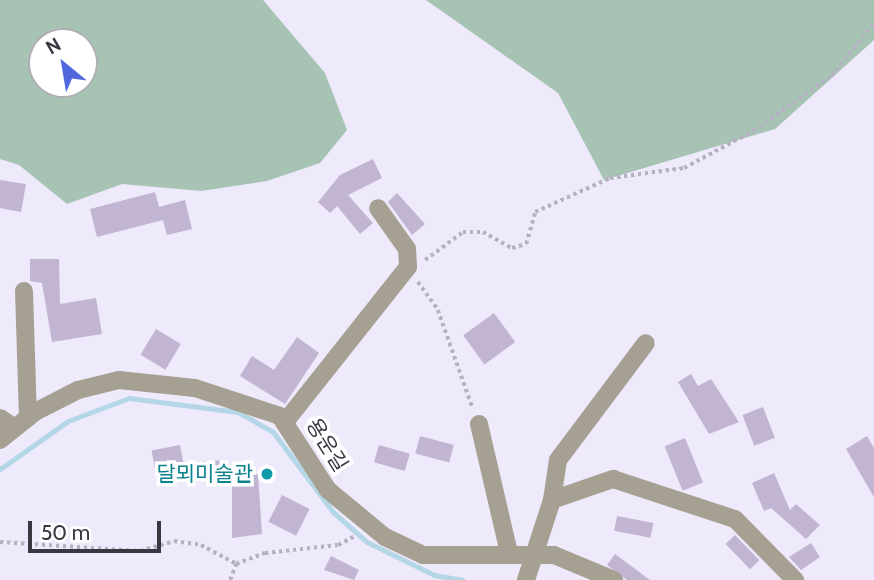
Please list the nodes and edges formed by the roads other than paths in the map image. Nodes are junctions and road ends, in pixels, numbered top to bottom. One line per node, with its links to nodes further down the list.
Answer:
1 (378, 208): 5 (street)
2 (24, 291): 4 (street)
3 (646, 343): 8 (street)
4 (14, 421): 5 (street, 용운길); 7 (street, 용운길)
5 (285, 422): 9 (street, 용운길)
6 (479, 424): 9 (street)
7 (0, 440)
8 (552, 500): 10 (street); 13 (street)
9 (509, 553): 10 (street, 용운길)
10 (532, 553): 11 (street); 12 (street, 용운길)
11 (526, 580)
12 (614, 580)
13 (795, 580)

